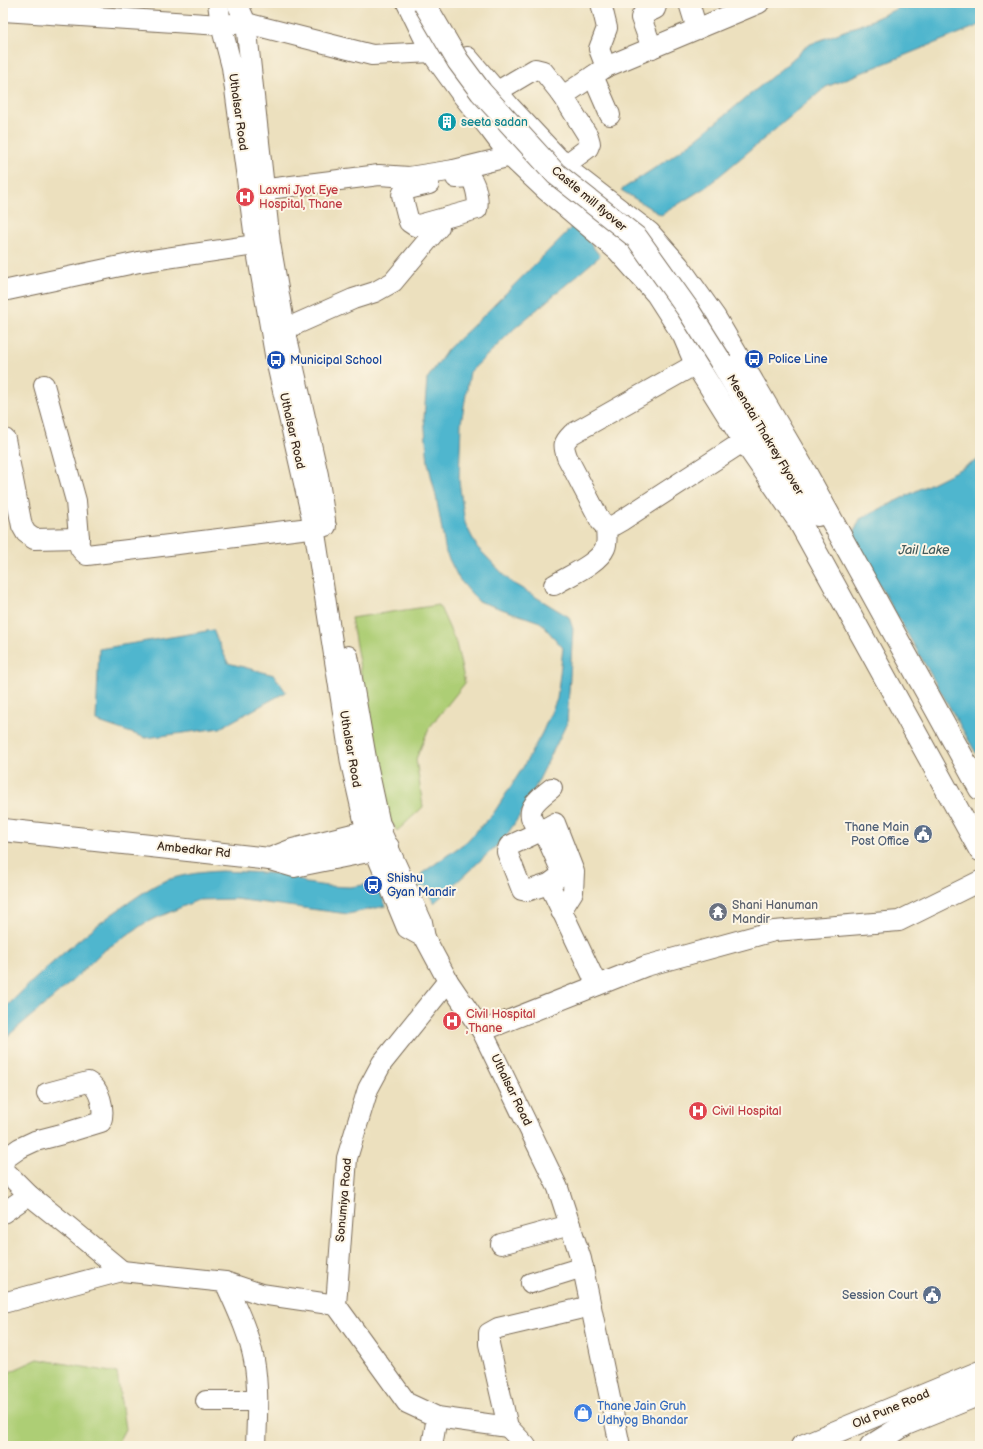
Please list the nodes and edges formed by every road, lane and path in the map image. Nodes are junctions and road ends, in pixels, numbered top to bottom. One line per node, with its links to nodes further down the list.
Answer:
1 (218, 3): 13 (street, Uthalsar Road)
2 (237, 3): 12 (street)
3 (408, 3): 17 (main road)
4 (424, 3): 31 (main road, Castle mill flyover, bridge)
5 (432, 3): 15 (main road)
6 (601, 3): 18 (street)
7 (655, 3): 16 (street)
8 (689, 3): 14 (street)
9 (759, 3): 14 (street)
10 (3, 11): 11 (street)
11 (144, 11): 13 (street)
12 (246, 23): 13 (street); 17 (street); 26 (street)
13 (221, 25): 26 (street, Uthalsar Road)
14 (697, 29): 16 (street)
15 (454, 43): 17 (street); 19 (main road)
16 (652, 48): 18 (street)
17 (432, 52): 22 (main road)
18 (600, 72): 20 (street); 21 (street)
19 (496, 92): 20 (street); 23 (main road)
20 (563, 96): 23 (street)
21 (610, 115)
22 (511, 156): 24 (street); 32 (main road)
23 (564, 166): 39 (main road)
24 (455, 174): 25 (street); 25 (street)
25 (410, 183): 26 (street)
26 (257, 190): 28 (street, Uthalsar Road)
27 (439, 227): 30 (street)
28 (263, 244): 29 (street); 30 (street, Uthalsar Road)
29 (3, 291)
30 (278, 332): 37 (street, Uthalsar Road)
31 (721, 362): 39 (main road, Meenatai Thakrey Flyover)
32 (696, 364): 35 (main road); 36 (street)
33 (44, 385): 38 (street)
34 (5, 439): 38 (street)
35 (744, 441): 36 (street); 45 (main road)
36 (606, 526): 40 (street)
37 (320, 527): 38 (street); 44 (street, Uthalsar Road)
38 (79, 538)
39 (855, 564): 42 (main road)
40 (554, 584)
41 (552, 788): 48 (street)
42 (980, 789)
43 (3, 830): 44 (main road, Ambedkar Rd)
44 (378, 839): 49 (street, Uthalsar Road)
45 (980, 850)
46 (980, 881): 50 (street)
47 (549, 884): 48 (street)
48 (561, 911): 50 (street)
49 (448, 981): 51 (street, Uthalsar Road); 64 (street, Sonumiya Road)
50 (597, 985): 51 (street)
51 (482, 1031): 57 (street, Uthalsar Road)
52 (47, 1093): 53 (street)
53 (3, 1160)
54 (3, 1169): 55 (street)
55 (28, 1195): 56 (street); 60 (street)
56 (3, 1213)
57 (570, 1225): 58 (street); 59 (street, Uthalsar Road)
58 (501, 1244)
59 (583, 1268): 62 (street); 65 (street, Uthalsar Road)
60 (122, 1272): 61 (street); 63 (street)
61 (225, 1282): 64 (street); 69 (street)
62 (531, 1283)
63 (3, 1303)
64 (336, 1305): 70 (street)
65 (591, 1306): 72 (street); 77 (street, Uthalsar Road)
66 (980, 1372): 73 (main road, Old Pune Road)
67 (980, 1394): 71 (main road, Old Pune Road)
68 (206, 1401): 69 (street)
69 (257, 1401): 74 (street)
70 (437, 1417): 72 (street); 75 (street)
71 (906, 1424): 78 (main road, Old Pune Road); 79 (street)
72 (508, 1427): 76 (street)
73 (806, 1445)
74 (256, 1446)
75 (432, 1446)
76 (526, 1446)
77 (620, 1446)
78 (871, 1446)
79 (894, 1446)

